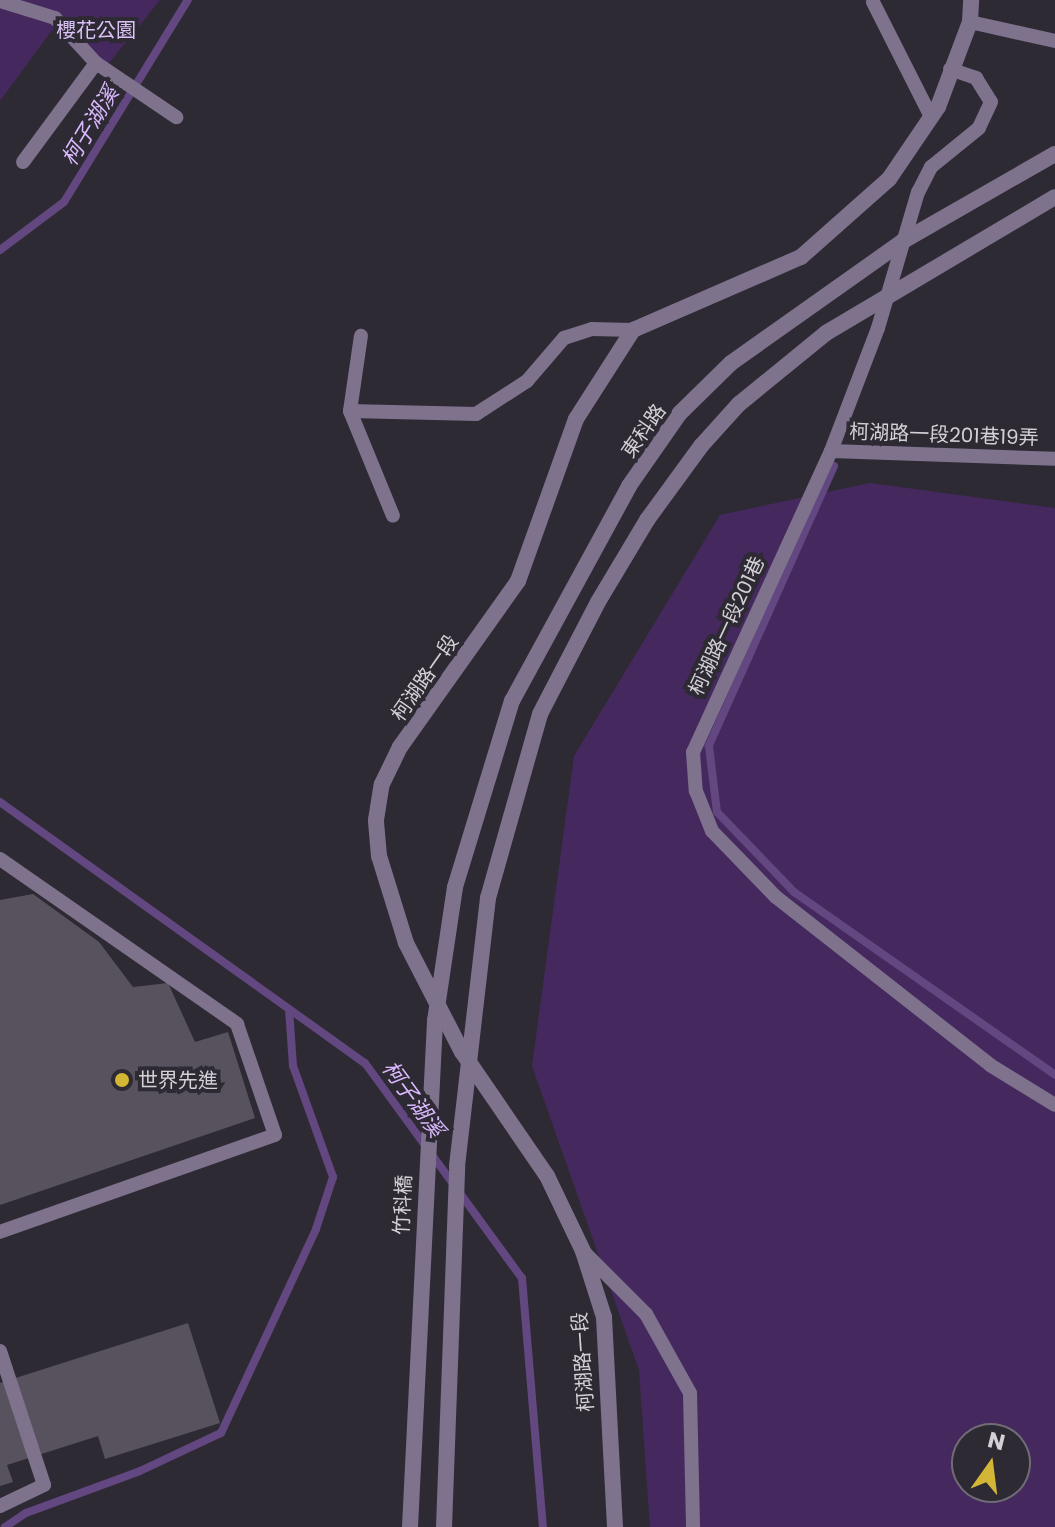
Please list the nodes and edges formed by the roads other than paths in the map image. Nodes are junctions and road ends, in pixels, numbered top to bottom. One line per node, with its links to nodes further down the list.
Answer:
1 (971, 0): 4 (street)
2 (0, 1): 6 (lane)
3 (873, 2): 9 (lane)
4 (970, 22): 5 (lane); 7 (street)
5 (1055, 41)
6 (96, 63): 8 (lane); 11 (lane)
7 (950, 69): 9 (street); 13 (lane, 柯湖路一段201巷)
8 (176, 117)
9 (931, 117): 15 (street)
10 (1055, 154): 13 (street, 東科路)
11 (23, 162)
12 (1055, 197): 14 (street)
13 (903, 241): 14 (lane, 柯湖路一段201巷); 22 (street, 東科路)
14 (889, 291): 18 (lane, 柯湖路一段201巷); 29 (street, bridge)
15 (633, 330): 17 (lane); 25 (street, 柯湖路一段)
16 (361, 336): 17 (lane)
17 (350, 411): 20 (lane)
18 (831, 451): 19 (lane, 柯湖路一段201巷19弄); 23 (lane, 柯湖路一段201巷)
19 (1055, 459)
20 (393, 516)
21 (0, 859): 24 (lane)
22 (455, 887): 28 (street, 竹科橋, bridge)
23 (1055, 1105)
24 (0, 1232)
25 (583, 1251): 30 (street, 柯湖路一段); 31 (lane)
26 (0, 1351): 27 (lane)
27 (0, 1506)
28 (410, 1527)
29 (444, 1527)
30 (615, 1527)
31 (693, 1527)

